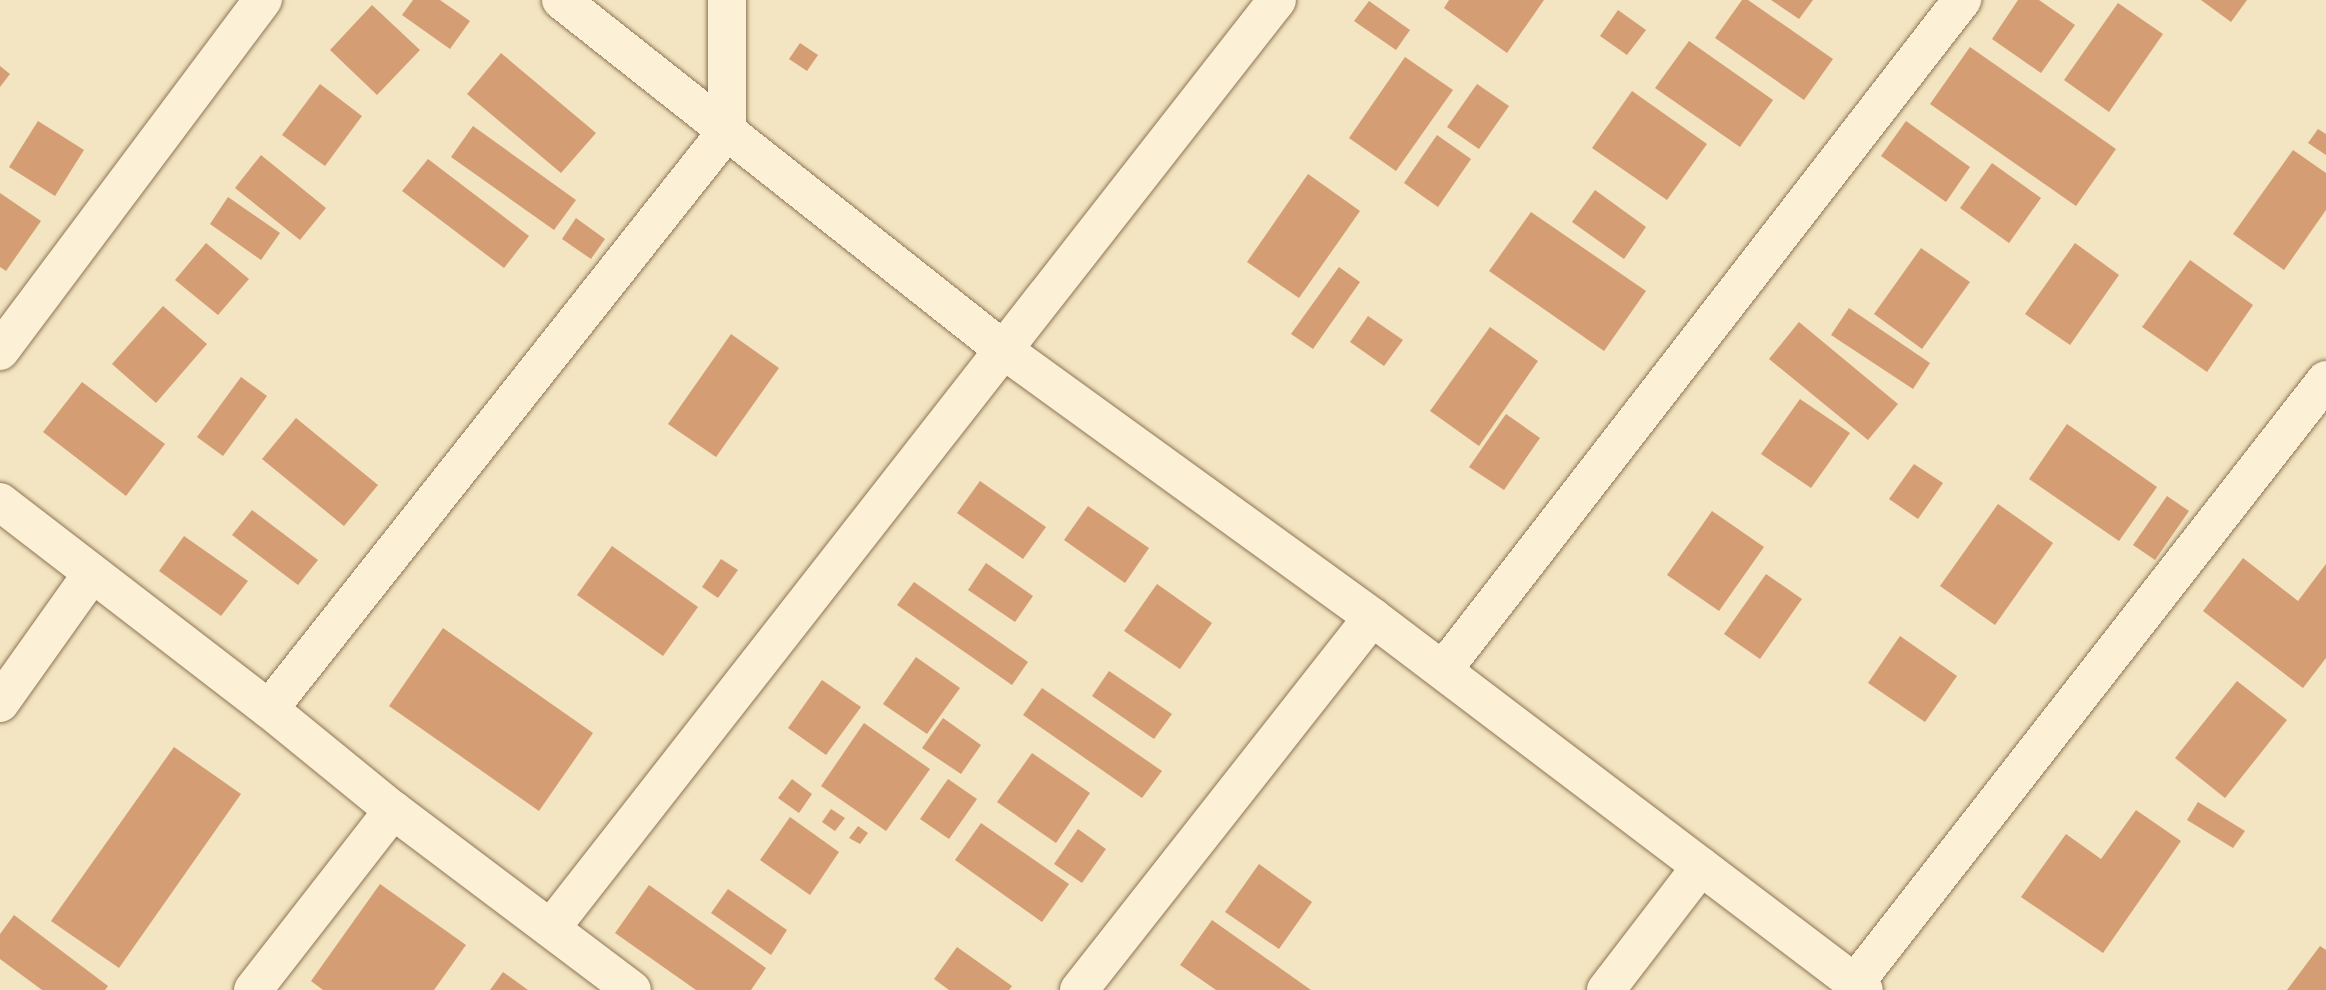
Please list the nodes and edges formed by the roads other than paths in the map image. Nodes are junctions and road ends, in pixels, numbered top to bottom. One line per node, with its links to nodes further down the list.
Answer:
1 (263, 0): 7 (street)
2 (561, 0): 6 (street)
3 (727, 0): 6 (street)
4 (1277, 0): 8 (street)
5 (1962, 0): 13 (street)
6 (727, 131): 8 (street); 15 (street)
7 (0, 351)
8 (1005, 351): 12 (street); 18 (street)
9 (2326, 380): 19 (street)
10 (0, 502): 11 (street)
11 (91, 575): 14 (street); 15 (street)
12 (1372, 617): 13 (street); 22 (street)
13 (1443, 670): 17 (street)
14 (0, 703)
15 (269, 709): 16 (street)
16 (393, 810): 18 (street); 20 (street)
17 (1701, 866): 19 (street); 23 (street)
18 (551, 928): 21 (street)
19 (1859, 987)
20 (253, 990)
21 (632, 990)
22 (1079, 990)
23 (1606, 990)

